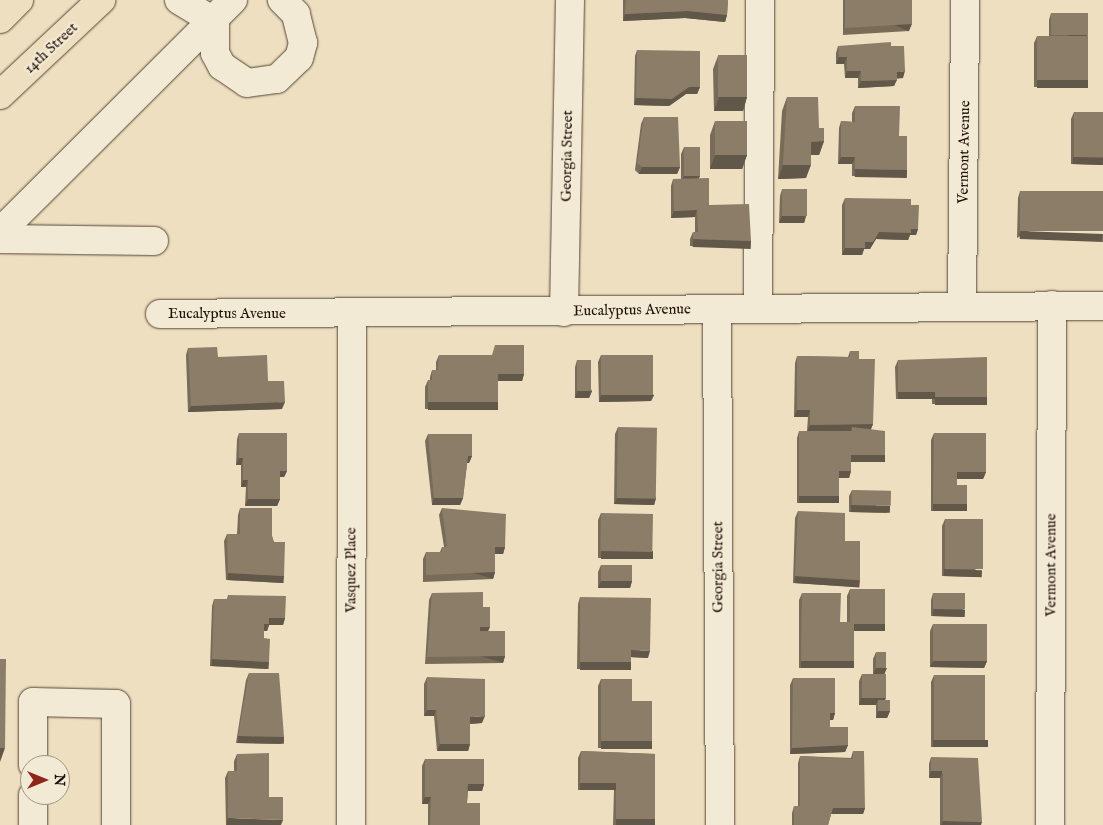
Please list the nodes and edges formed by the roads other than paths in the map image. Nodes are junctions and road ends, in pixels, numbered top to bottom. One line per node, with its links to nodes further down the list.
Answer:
1 (19, 0): 9 (main road)
2 (101, 0): 11 (main road, 14th Street)
3 (180, 0): 10 (street)
4 (233, 0): 10 (street)
5 (282, 0): 10 (street)
6 (570, 0): 20 (street, Georgia Street)
7 (760, 0): 18 (street)
8 (965, 0): 15 (street, Vermont Avenue)
9 (0, 19)
10 (215, 22): 12 (street)
11 (0, 95)
12 (0, 232)
13 (0, 239): 14 (street)
14 (154, 241)
15 (962, 304): 16 (street, Eucalyptus Avenue); 18 (street, Eucalyptus Avenue)
16 (1052, 305): 17 (street, Eucalyptus Avenue); 29 (street, Vermont Avenue)
17 (1103, 306)
18 (758, 308): 19 (street, Eucalyptus Avenue)
19 (717, 309): 20 (street, Eucalyptus Avenue); 28 (street, Georgia Street)
20 (564, 312): 22 (street, Eucalyptus Avenue)
21 (160, 314): 22 (street, Eucalyptus Avenue)
22 (352, 314): 27 (street, Vasquez Place)
23 (33, 755): 26 (street)
24 (33, 805): 25 (street)
25 (33, 825)
26 (116, 825)
27 (351, 825)
28 (720, 825)
29 (1050, 825)

